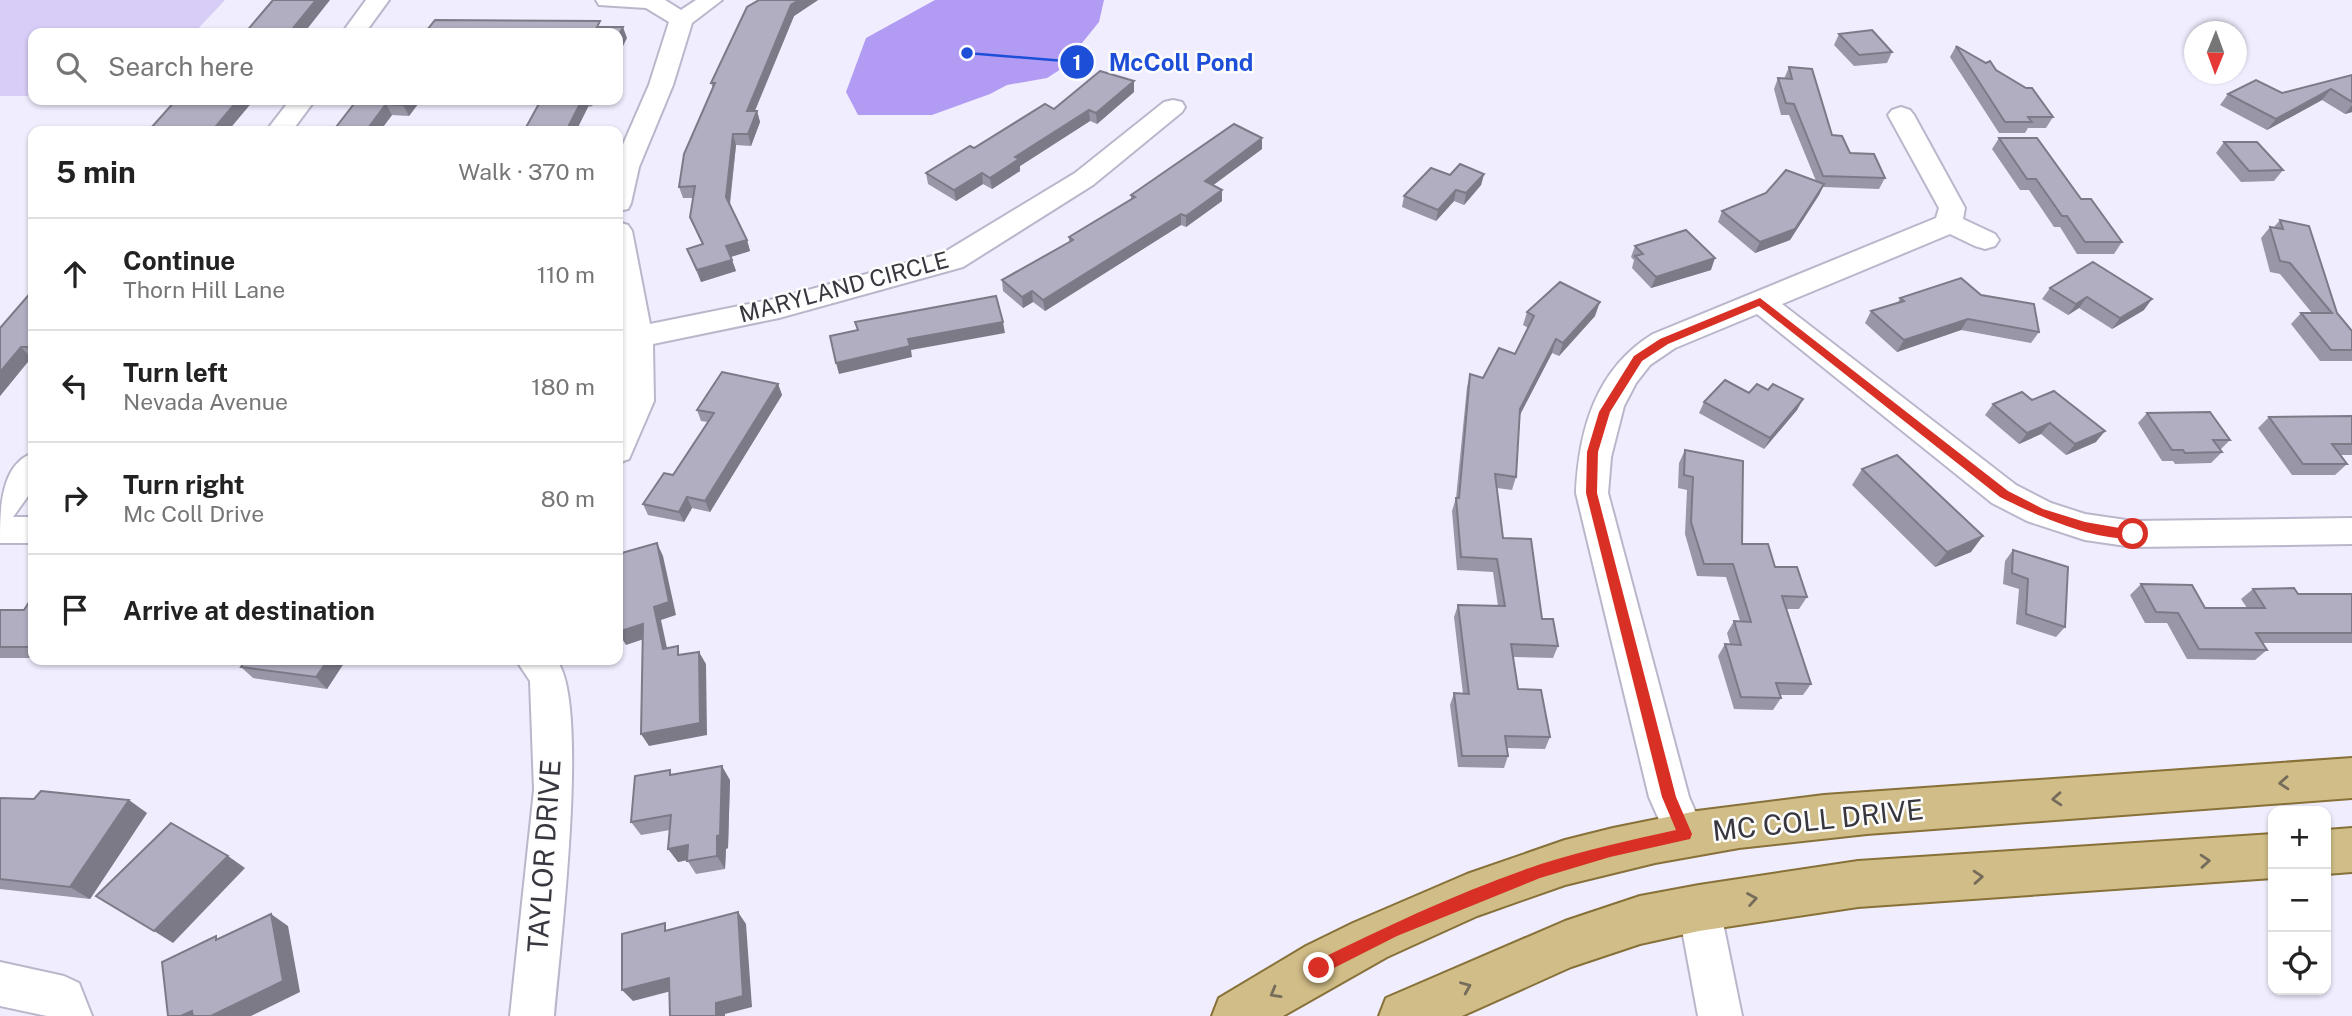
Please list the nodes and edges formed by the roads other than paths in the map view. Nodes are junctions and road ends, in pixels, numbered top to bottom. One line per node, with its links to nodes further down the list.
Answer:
1 (378, 0): 5 (street)
2 (607, 0): 4 (street)
3 (710, 0): 4 (street)
4 (681, 20): 10 (street)
5 (357, 28)
6 (299, 105): 9 (street)
7 (1173, 107): 15 (street, MARYLAND CIRCLE)
8 (1901, 115): 11 (street)
9 (283, 126)
10 (623, 177)
11 (1949, 223): 12 (street); 14 (street)
12 (1985, 240)
13 (623, 258): 15 (street)
14 (1760, 302): 21 (street); 24 (street)
15 (638, 337): 16 (street)
16 (623, 438)
17 (28, 472): 18 (street)
18 (0, 509)
19 (0, 530): 20 (street)
20 (28, 530)
21 (2352, 531)
22 (538, 665): 31 (street, TAYLOR DRIVE)
23 (2352, 778): 24 (main road, MC COLL DRIVE, one-way to 24)
24 (1685, 834): 32 (main road, MC COLL DRIVE, one-way to 32)
25 (2352, 850): 26 (main road)
26 (2331, 852)
27 (2268, 856): 28 (main road, one-way to 27)
28 (1699, 908): 33 (main road, one-way to 28); 34 (street)
29 (0, 984): 30 (street)
30 (70, 1016)
31 (532, 1016)
32 (1237, 1016)
33 (1404, 1016)
34 (1720, 1016)

